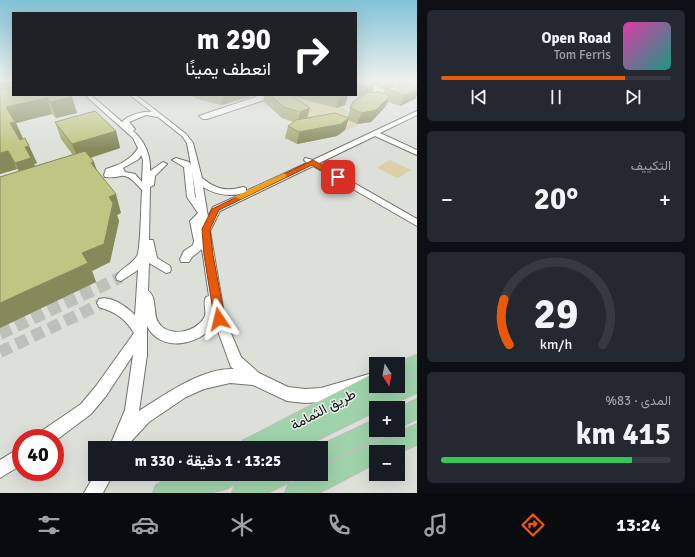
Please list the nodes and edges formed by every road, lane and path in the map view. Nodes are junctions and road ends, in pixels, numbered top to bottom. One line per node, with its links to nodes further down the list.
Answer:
1 (97, 103): 9 (street)
2 (145, 103): 7 (street)
3 (242, 103): 4 (street)
4 (251, 103)
5 (417, 110): 13 (street)
6 (417, 113): 8 (street)
7 (173, 124): 9 (street); 15 (street)
8 (374, 133): 11 (street); 13 (street)
9 (136, 137): 10 (street)
10 (142, 147): 16 (street); 16 (street)
11 (417, 153)
12 (176, 160): 17 (street)
13 (311, 161): 15 (street); 19 (street); 20 (street)
14 (163, 164): 18 (street)
15 (198, 178): 17 (street)
16 (145, 189): 18 (street)
17 (203, 214): 20 (street); 23 (street)
18 (144, 218): 21 (street); 24 (street)
19 (417, 223)
20 (206, 229): 22 (street)
21 (144, 254): 25 (street); 26 (street)
22 (208, 255): 26 (street); 31 (street)
23 (185, 259)
24 (166, 269)
25 (120, 277)
26 (143, 284): 28 (street)
27 (102, 302): 28 (street)
28 (141, 333): 37 (street); 40 (street)
29 (417, 364): 30 (main road)
30 (405, 368)
31 (254, 378): 32 (street); 41 (street)
32 (369, 382)
33 (369, 384): 42 (main road, طريق الثمامة)
34 (417, 384): 43 (main road)
35 (417, 409): 36 (main road)
36 (405, 415)
37 (59, 429)
38 (369, 432): 45 (main road)
39 (417, 434): 44 (main road)
40 (120, 441)
41 (123, 441)
42 (262, 441)
43 (293, 441)
44 (392, 445)
45 (328, 452)
46 (369, 456): 57 (main road)
47 (12, 461): 48 (street)
48 (0, 470)
49 (101, 481): 53 (street)
50 (187, 481): 54 (main road)
51 (221, 481): 55 (main road)
52 (268, 481): 56 (main road)
53 (93, 493)
54 (164, 493)
55 (201, 493)
56 (243, 493)
57 (296, 493)

